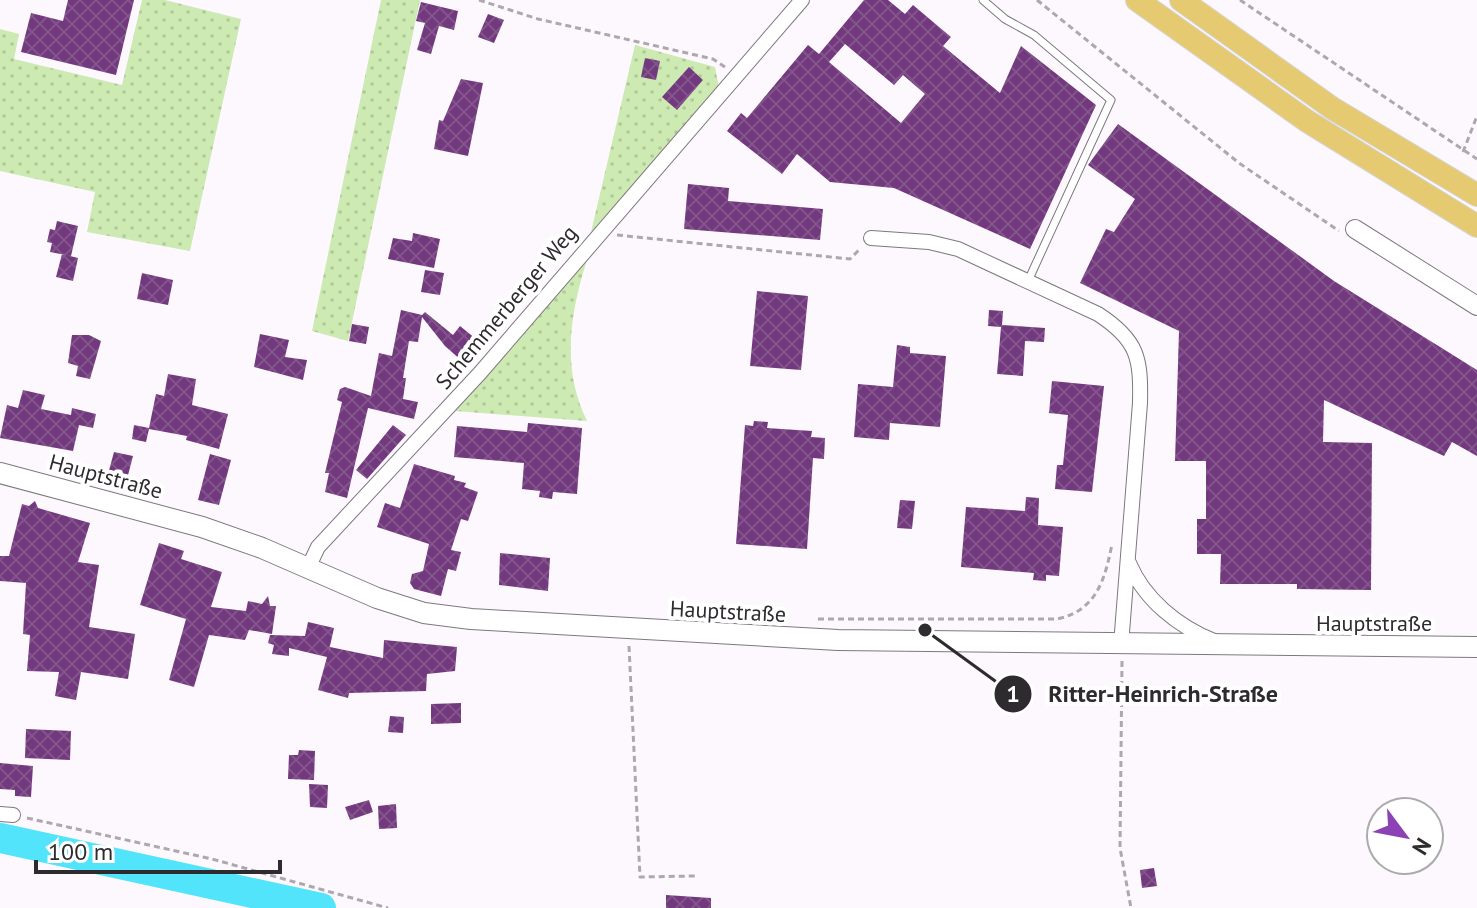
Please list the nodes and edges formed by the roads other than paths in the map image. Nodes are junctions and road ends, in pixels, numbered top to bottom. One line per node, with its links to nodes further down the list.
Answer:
1 (802, 0): 13 (street, Schemmerberger Weg)
2 (983, 0): 9 (lane)
3 (1137, 0): 6 (highway)
4 (1181, 0): 5 (highway)
5 (1477, 195)
6 (1477, 226)
7 (1351, 232): 10 (street)
8 (871, 238): 9 (street)
9 (1027, 281): 12 (street)
10 (1477, 306)
11 (0, 473): 13 (main road, Hauptstraße)
12 (1127, 558): 14 (street); 15 (street)
13 (308, 568): 14 (main road, Hauptstraße)
14 (1121, 645): 15 (main road, Hauptstraße)
15 (1227, 646): 16 (main road, Hauptstraße)
16 (1477, 647)

